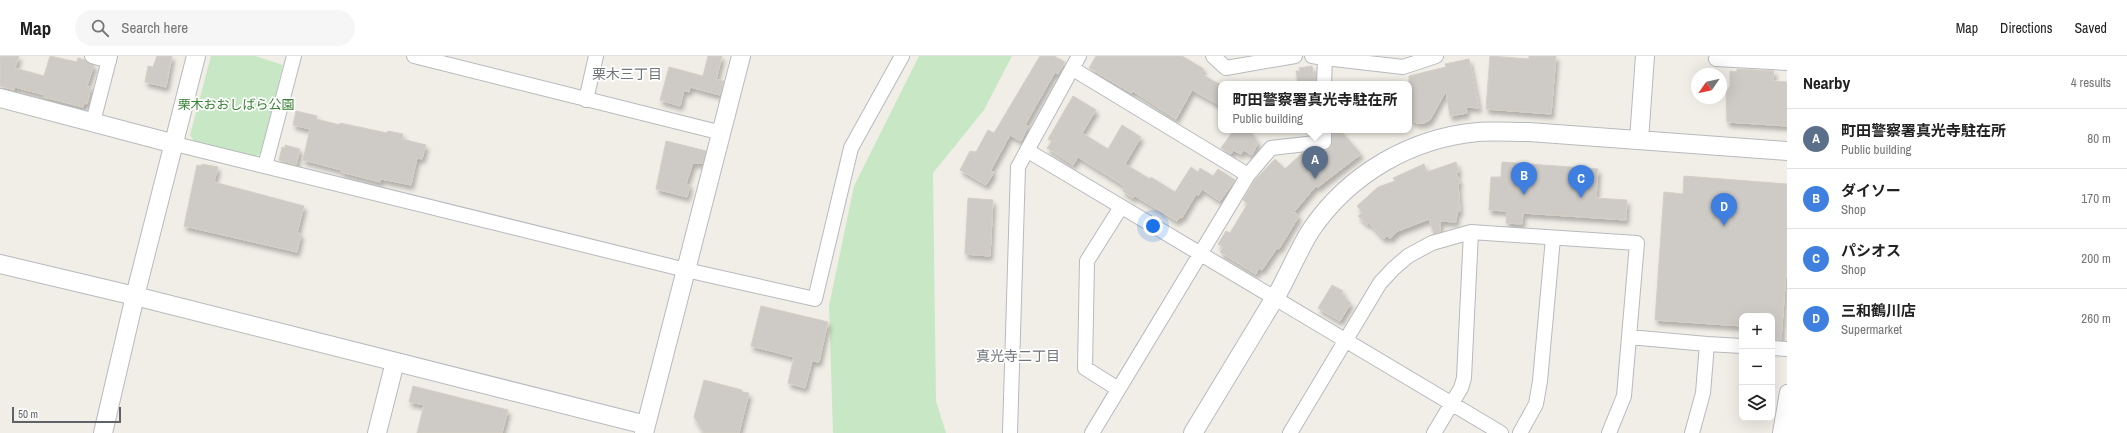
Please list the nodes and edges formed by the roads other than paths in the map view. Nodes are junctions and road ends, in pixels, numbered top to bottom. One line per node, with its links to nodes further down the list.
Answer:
1 (92, 56): 15 (street)
2 (196, 56): 25 (street)
3 (294, 56): 28 (street)
4 (414, 56): 20 (street)
5 (596, 56): 20 (street)
6 (741, 56): 22 (street)
7 (902, 56): 35 (street)
8 (1079, 56): 17 (street)
9 (1213, 56): 10 (street)
10 (1296, 56)
11 (1436, 56): 14 (street)
12 (1645, 56): 24 (street)
13 (1717, 56): 16 (street)
14 (1318, 57): 18 (street)
15 (109, 59): 21 (street)
16 (1787, 63)
17 (1072, 69): 26 (street); 29 (street)
18 (1323, 81)
19 (0, 98): 21 (street)
20 (586, 100): 22 (street)
21 (93, 122): 25 (street)
22 (722, 133): 35 (street)
23 (1324, 133): 29 (street)
24 (1639, 140): 27 (street); 37 (street)
25 (175, 144): 28 (street); 36 (street)
26 (1028, 151): 30 (street); 51 (street)
27 (1787, 151)
28 (265, 166): 35 (street)
29 (1248, 176): 33 (street)
30 (1121, 207): 33 (street); 45 (street)
31 (1470, 232): 32 (street); 39 (street); 47 (street)
32 (1553, 238): 38 (street); 57 (street)
33 (1200, 254): 37 (street); 45 (street)
34 (0, 264): 36 (street)
35 (686, 270): 48 (street)
36 (135, 296): 44 (street); 49 (street)
37 (1274, 299): 39 (street); 53 (street)
38 (1629, 337): 40 (street); 58 (street)
39 (1345, 340): 47 (street); 54 (street)
40 (1707, 344): 41 (street); 59 (street)
41 (1739, 346)
42 (1775, 348): 43 (street)
43 (1787, 349)
44 (395, 362): 48 (street); 50 (street)
45 (1118, 389): 52 (street)
46 (1787, 392): 60 (street)
47 (1451, 404): 55 (street); 56 (street)
48 (645, 429)
49 (103, 433)
50 (377, 433)
51 (1010, 433)
52 (1092, 433)
53 (1193, 433)
54 (1290, 433)
55 (1434, 433)
56 (1500, 433)
57 (1520, 433)
58 (1609, 433)
59 (1692, 433)
60 (1780, 433)

